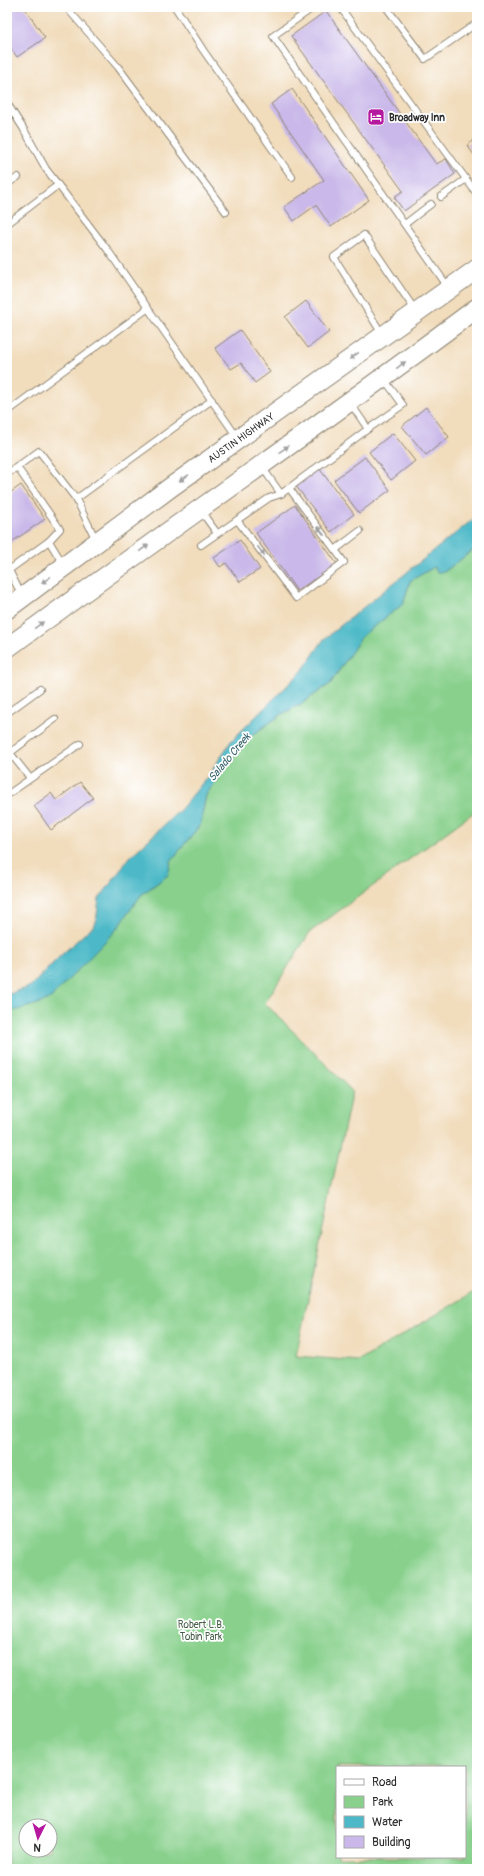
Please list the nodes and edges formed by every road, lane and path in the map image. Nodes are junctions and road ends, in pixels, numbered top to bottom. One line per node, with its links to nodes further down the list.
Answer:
1 (66, 7): 16 (lane)
2 (175, 7): 9 (lane)
3 (314, 7): 18 (lane)
4 (340, 7): 10 (lane)
5 (386, 7): 6 (lane)
6 (477, 23)
7 (7, 103): 12 (lane)
8 (18, 177): 11 (lane)
9 (292, 177)
10 (466, 179): 13 (lane); 14 (lane)
11 (7, 184)
12 (58, 185): 17 (lane); 22 (lane)
13 (477, 194)
14 (441, 197)
15 (431, 204): 18 (lane)
16 (226, 212)
17 (7, 224)
18 (405, 224): 20 (lane)
19 (477, 269): 20 (main road, AUSTIN HIGHWAY)
20 (450, 290): 23 (main road, AUSTIN HIGHWAY)
21 (477, 308): 25 (main road, one-way to 21)
22 (147, 309): 26 (lane); 28 (lane)
23 (416, 313): 24 (main road, AUSTIN HIGHWAY); 24 (lane)
24 (383, 335): 30 (main road, AUSTIN HIGHWAY, one-way to 30)
25 (383, 378): 27 (main road); 29 (lane)
26 (212, 400): 30 (lane); 36 (lane)
27 (350, 403): 29 (lane); 31 (main road, one-way to 27)
28 (7, 412)
29 (368, 429): 34 (lane)
30 (239, 440): 42 (main road, AUSTIN HIGHWAY, one-way to 42)
31 (260, 465): 35 (lane); 37 (main road)
32 (17, 467): 33 (lane); 36 (lane); 41 (lane)
33 (7, 474)
34 (289, 488): 35 (lane); 44 (lane, one-way to 34)
35 (281, 494): 38 (lane)
36 (76, 499): 42 (lane)
37 (199, 508): 40 (lane); 48 (main road, one-way to 37)
38 (237, 520): 40 (lane); 44 (lane, one-way to 44)
39 (360, 531): 44 (lane)
40 (217, 533): 43 (lane)
41 (49, 541): 45 (lane); 46 (lane)
42 (97, 542): 45 (main road, AUSTIN HIGHWAY)
43 (201, 545)
44 (335, 550)
45 (65, 567): 46 (main road, AUSTIN HIGHWAY, one-way to 46)
46 (22, 597): 47 (main road, AUSTIN HIGHWAY)
47 (7, 609)
48 (7, 648)
49 (40, 689): 50 (lane)
50 (7, 713)
51 (55, 719): 53 (lane)
52 (80, 744): 54 (lane)
53 (8, 752): 54 (lane)
54 (30, 778): 55 (lane)
55 (7, 795)

